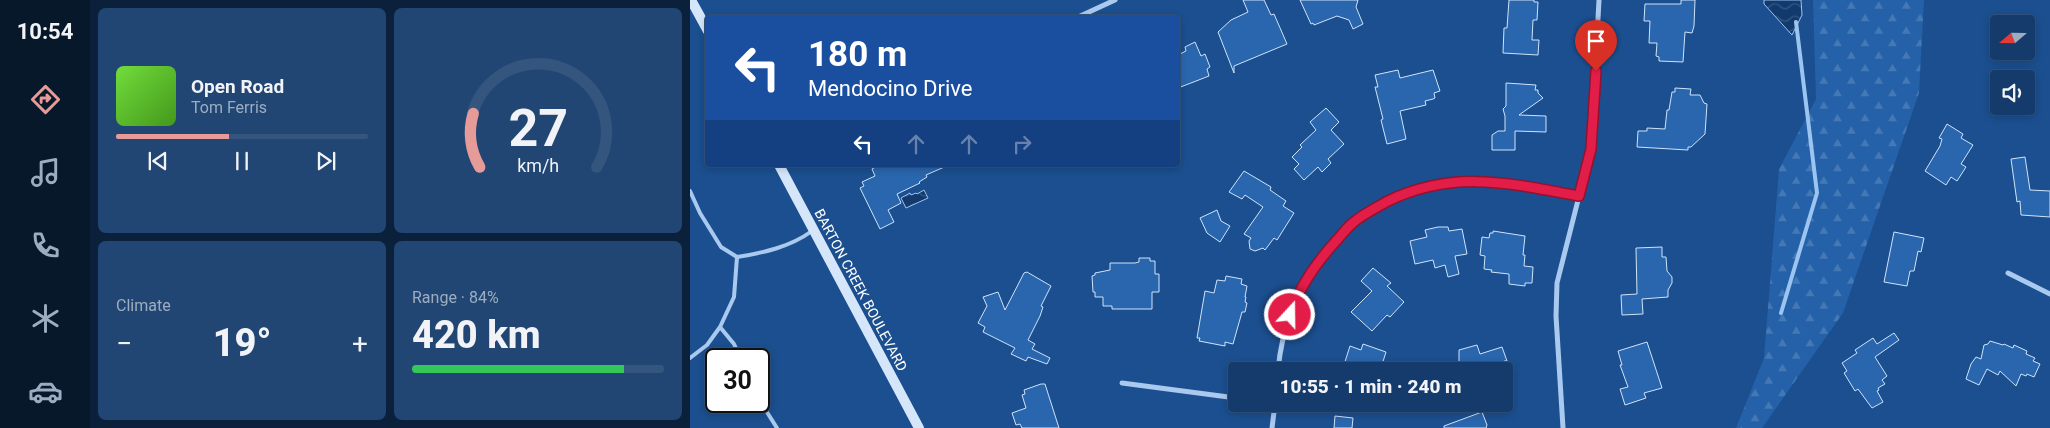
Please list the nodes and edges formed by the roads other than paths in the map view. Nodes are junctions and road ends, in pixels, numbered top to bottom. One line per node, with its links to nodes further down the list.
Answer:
1 (691, 0): 5 (street)
2 (1115, 0): 4 (street)
3 (1599, 0): 8 (street)
4 (1082, 15)
5 (705, 26)
6 (780, 167): 9 (street, BARTON CREEK BOULEVARD)
7 (690, 191): 10 (lane)
8 (1579, 196): 16 (street); 24 (street)
9 (814, 229): 10 (lane); 22 (street, BARTON CREEK BOULEVARD)
10 (737, 257): 13 (lane)
11 (2008, 273): 12 (street)
12 (2050, 294)
13 (720, 327): 14 (lane); 15 (lane)
14 (736, 348)
15 (690, 358)
16 (1279, 362)
17 (1122, 383): 18 (street)
18 (1228, 397)
19 (1274, 412): 23 (street)
20 (767, 413): 21 (lane)
21 (777, 428)
22 (919, 428)
23 (1272, 428)
24 (1563, 428)

